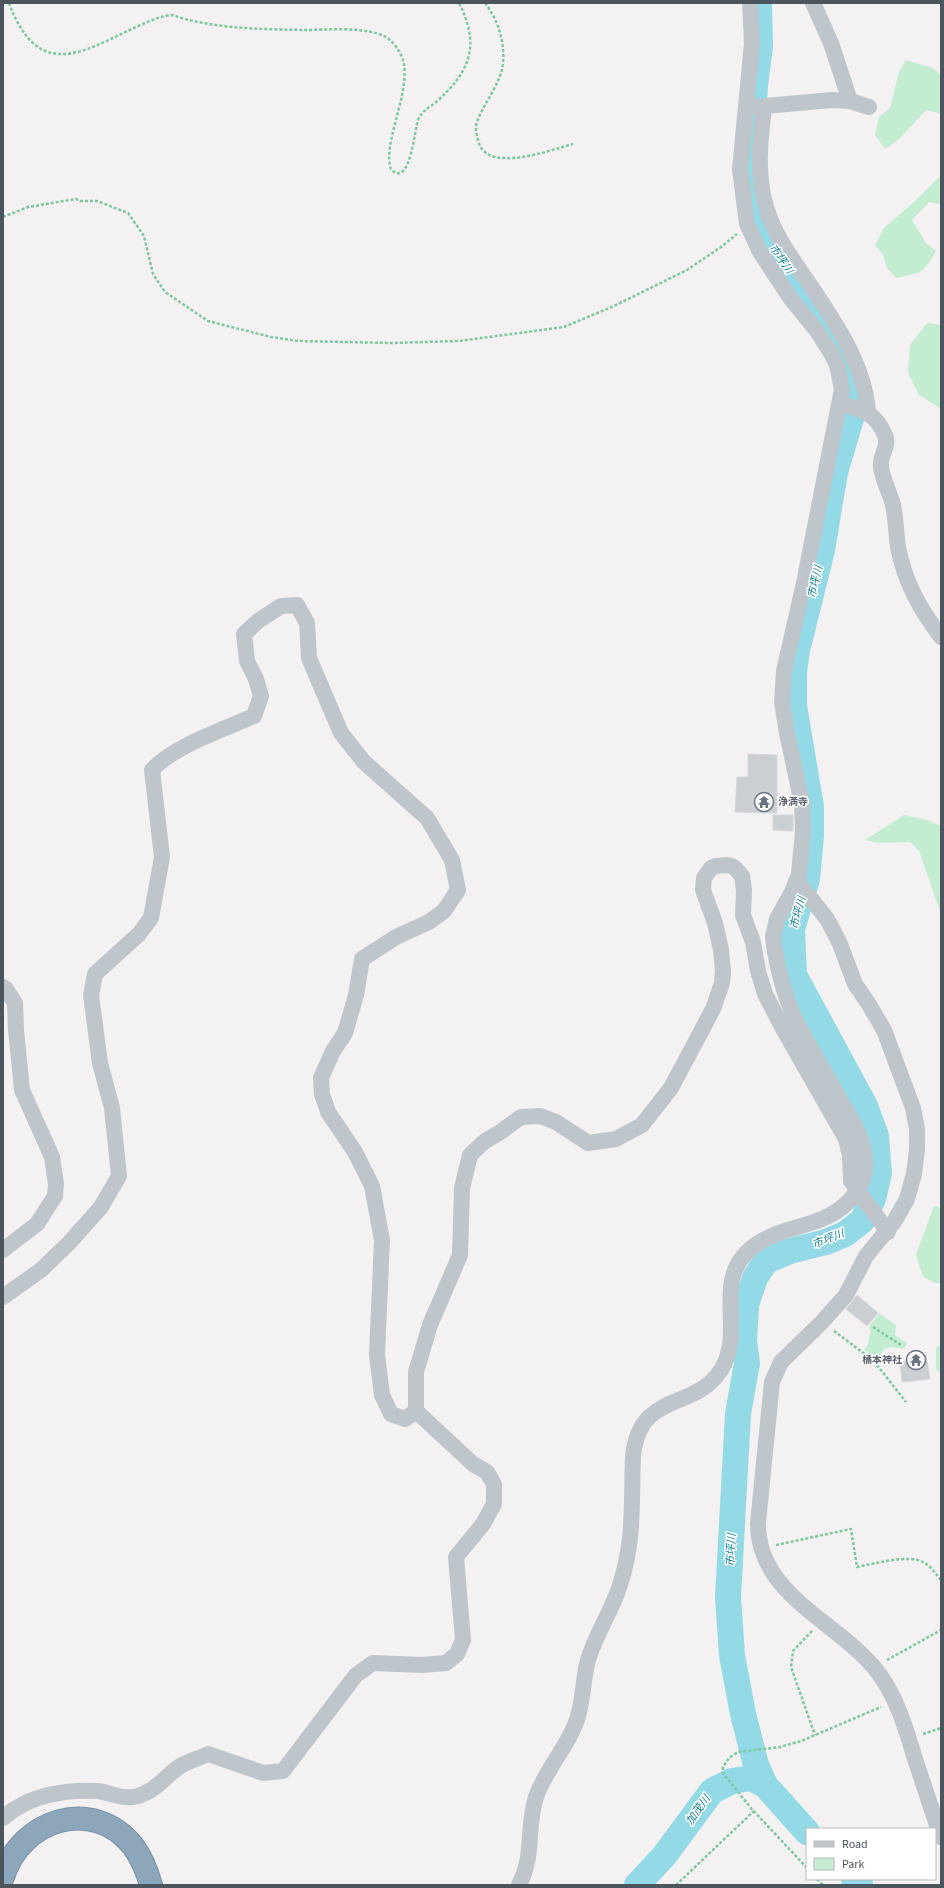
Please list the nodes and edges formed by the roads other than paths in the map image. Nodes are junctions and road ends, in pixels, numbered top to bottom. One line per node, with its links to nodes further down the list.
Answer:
1 (750, 3): 4 (street)
2 (813, 3): 3 (street)
3 (850, 101): 5 (street); 6 (street)
4 (746, 107): 6 (street); 8 (street)
5 (869, 107)
6 (764, 108): 7 (street)
7 (840, 333): 8 (street); 10 (street)
8 (824, 342): 9 (street)
9 (840, 403): 10 (street); 12 (street)
10 (868, 412): 11 (street)
11 (941, 637)
12 (797, 881): 14 (street); 15 (street)
13 (3, 986): 16 (street)
14 (858, 1190): 15 (street); 18 (street); 23 (street)
15 (888, 1232): 20 (street)
16 (3, 1250)
17 (3, 1297): 18 (street)
18 (416, 1411): 19 (street)
19 (3, 1818)
20 (941, 1837)
21 (3, 1876): 22 (highway)
22 (149, 1878)
23 (519, 1885)

